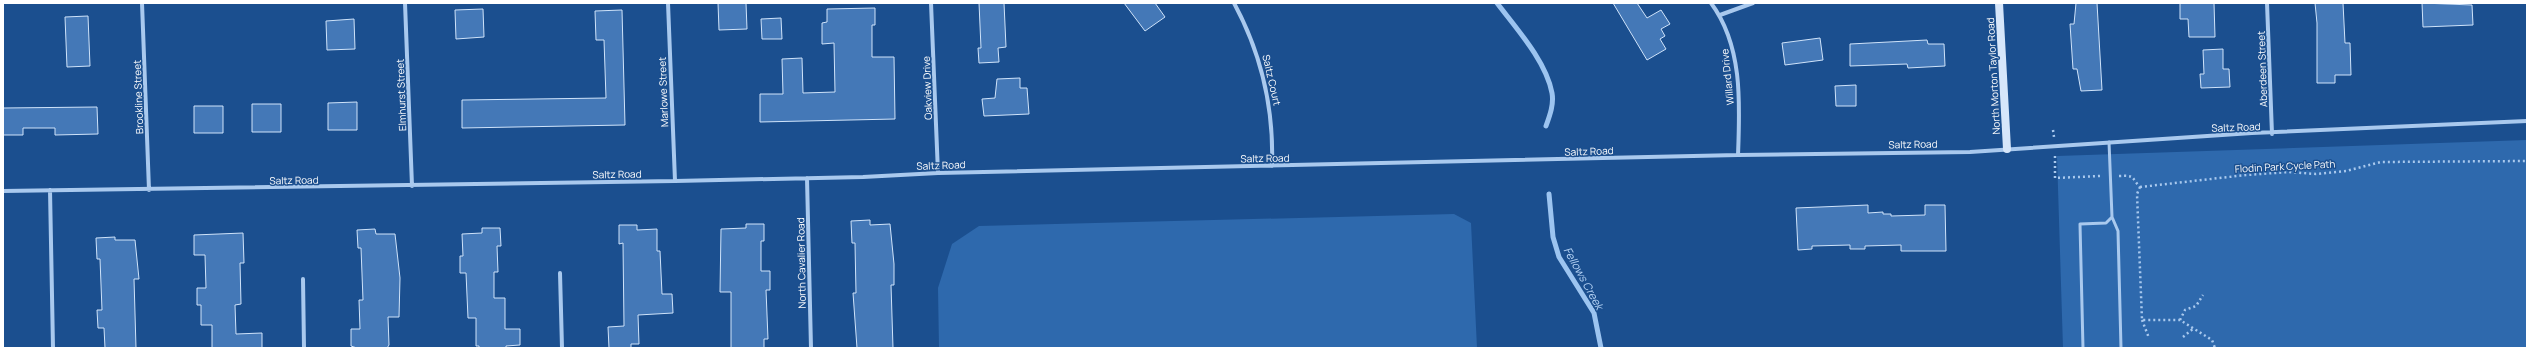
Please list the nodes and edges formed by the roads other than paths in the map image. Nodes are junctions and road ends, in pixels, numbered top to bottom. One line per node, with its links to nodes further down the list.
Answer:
1 (142, 3): 22 (street, Brookline Street)
2 (405, 3): 20 (street, Elmhurst Street)
3 (668, 3): 19 (street, Marlowe Street)
4 (931, 3): 17 (street, Oakview Drive)
5 (1234, 3): 16 (street, Saltz Court)
6 (1712, 3): 10 (street, Willard Drive)
7 (1753, 3): 10 (street)
8 (1998, 3): 14 (street, North Morton Taylor Road)
9 (2267, 3): 12 (street, Aberdeen Street)
10 (1720, 15): 15 (street, Willard Drive)
11 (2527, 121): 12 (street, Saltz Road)
12 (2272, 134): 13 (street, Saltz Road)
13 (2109, 142): 14 (street, Saltz Road); 24 (lane)
14 (2007, 149): 15 (street, Saltz Road)
15 (1738, 155): 16 (street, Saltz Road)
16 (1272, 166): 17 (street, Saltz Road)
17 (938, 173): 18 (street, Saltz Road)
18 (807, 178): 19 (street, Saltz Road); 30 (street, North Cavalier Road)
19 (675, 181): 20 (street, Saltz Road)
20 (412, 186): 22 (street, Saltz Road)
21 (50, 190): 22 (street, Saltz Road); 23 (street, Saltz Road); 27 (street)
22 (150, 190)
23 (3, 191)
24 (2112, 217): 31 (lane); 32 (lane)
25 (560, 273): 29 (street)
26 (303, 278): 28 (street)
27 (53, 348)
28 (304, 348)
29 (562, 348)
30 (811, 348)
31 (2083, 348)
32 (2121, 348)

